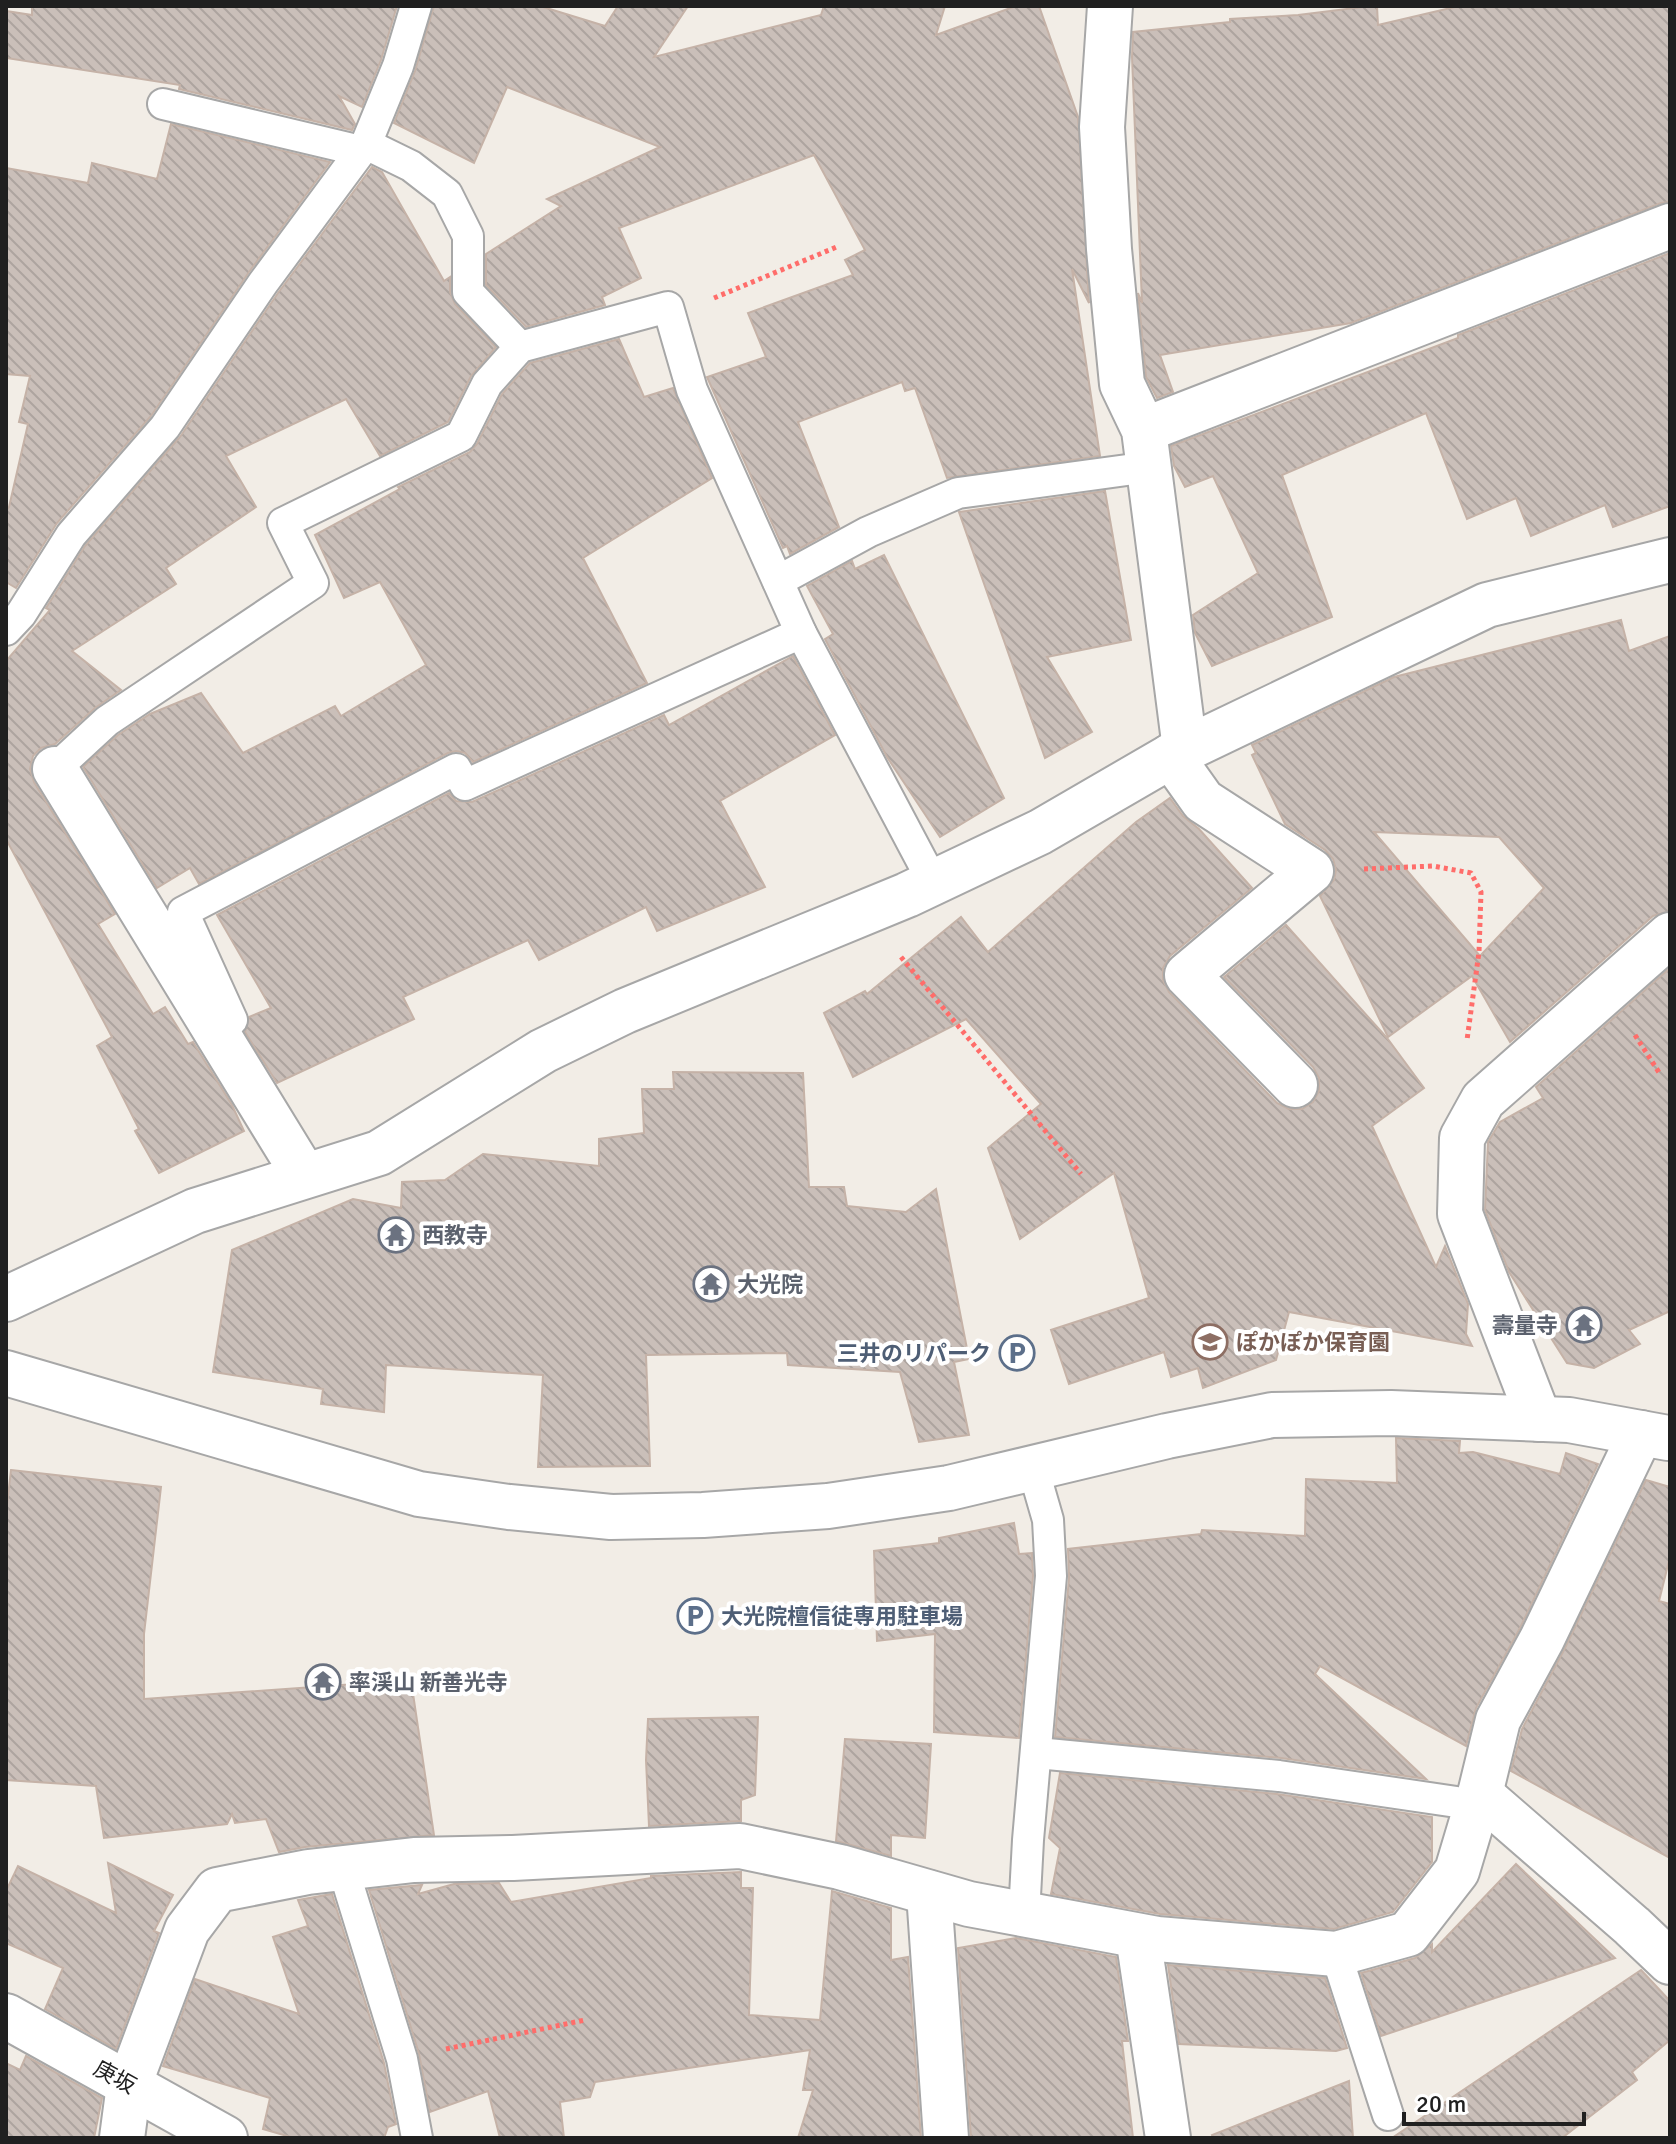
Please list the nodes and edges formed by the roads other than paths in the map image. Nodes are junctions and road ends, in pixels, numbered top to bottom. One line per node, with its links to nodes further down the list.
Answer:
1 (416, 6): 4 (lane)
2 (1110, 6): 7 (street)
3 (163, 104): 4 (lane)
4 (363, 148): 6 (lane); 10 (lane)
5 (1670, 226): 7 (street)
6 (520, 347): 9 (lane); 13 (lane)
7 (1146, 448): 9 (lane); 12 (street)
8 (1670, 560): 12 (street)
9 (778, 581): 11 (lane)
10 (6, 630)
11 (801, 633): 14 (lane); 16 (lane)
12 (1178, 753): 14 (street); 17 (street)
13 (55, 769): 16 (street)
14 (933, 882): 18 (street)
15 (1670, 935): 21 (street)
16 (217, 1032): 18 (street)
17 (1295, 1085)
18 (304, 1175): 19 (street)
19 (6, 1299)
20 (6, 1373): 23 (street)
21 (1539, 1419): 22 (street); 23 (street)
22 (1655, 1436): 25 (street)
23 (1033, 1468): 24 (lane)
24 (1037, 1753): 25 (lane); 28 (lane)
25 (1479, 1799): 30 (street); 31 (street)
26 (343, 1868): 27 (street); 33 (street); 37 (lane)
27 (929, 1893): 28 (street); 38 (street)
28 (1024, 1915): 29 (street)
29 (1138, 1936): 31 (street); 39 (street)
30 (1665, 1947)
31 (1336, 1954): 34 (lane)
32 (6, 2016): 33 (street, 庚坂)
33 (129, 2085): 35 (street); 36 (street, 庚坂)
34 (1388, 2115)
35 (122, 2138)
36 (225, 2138)
37 (417, 2138)
38 (946, 2138)
39 (1168, 2138)

